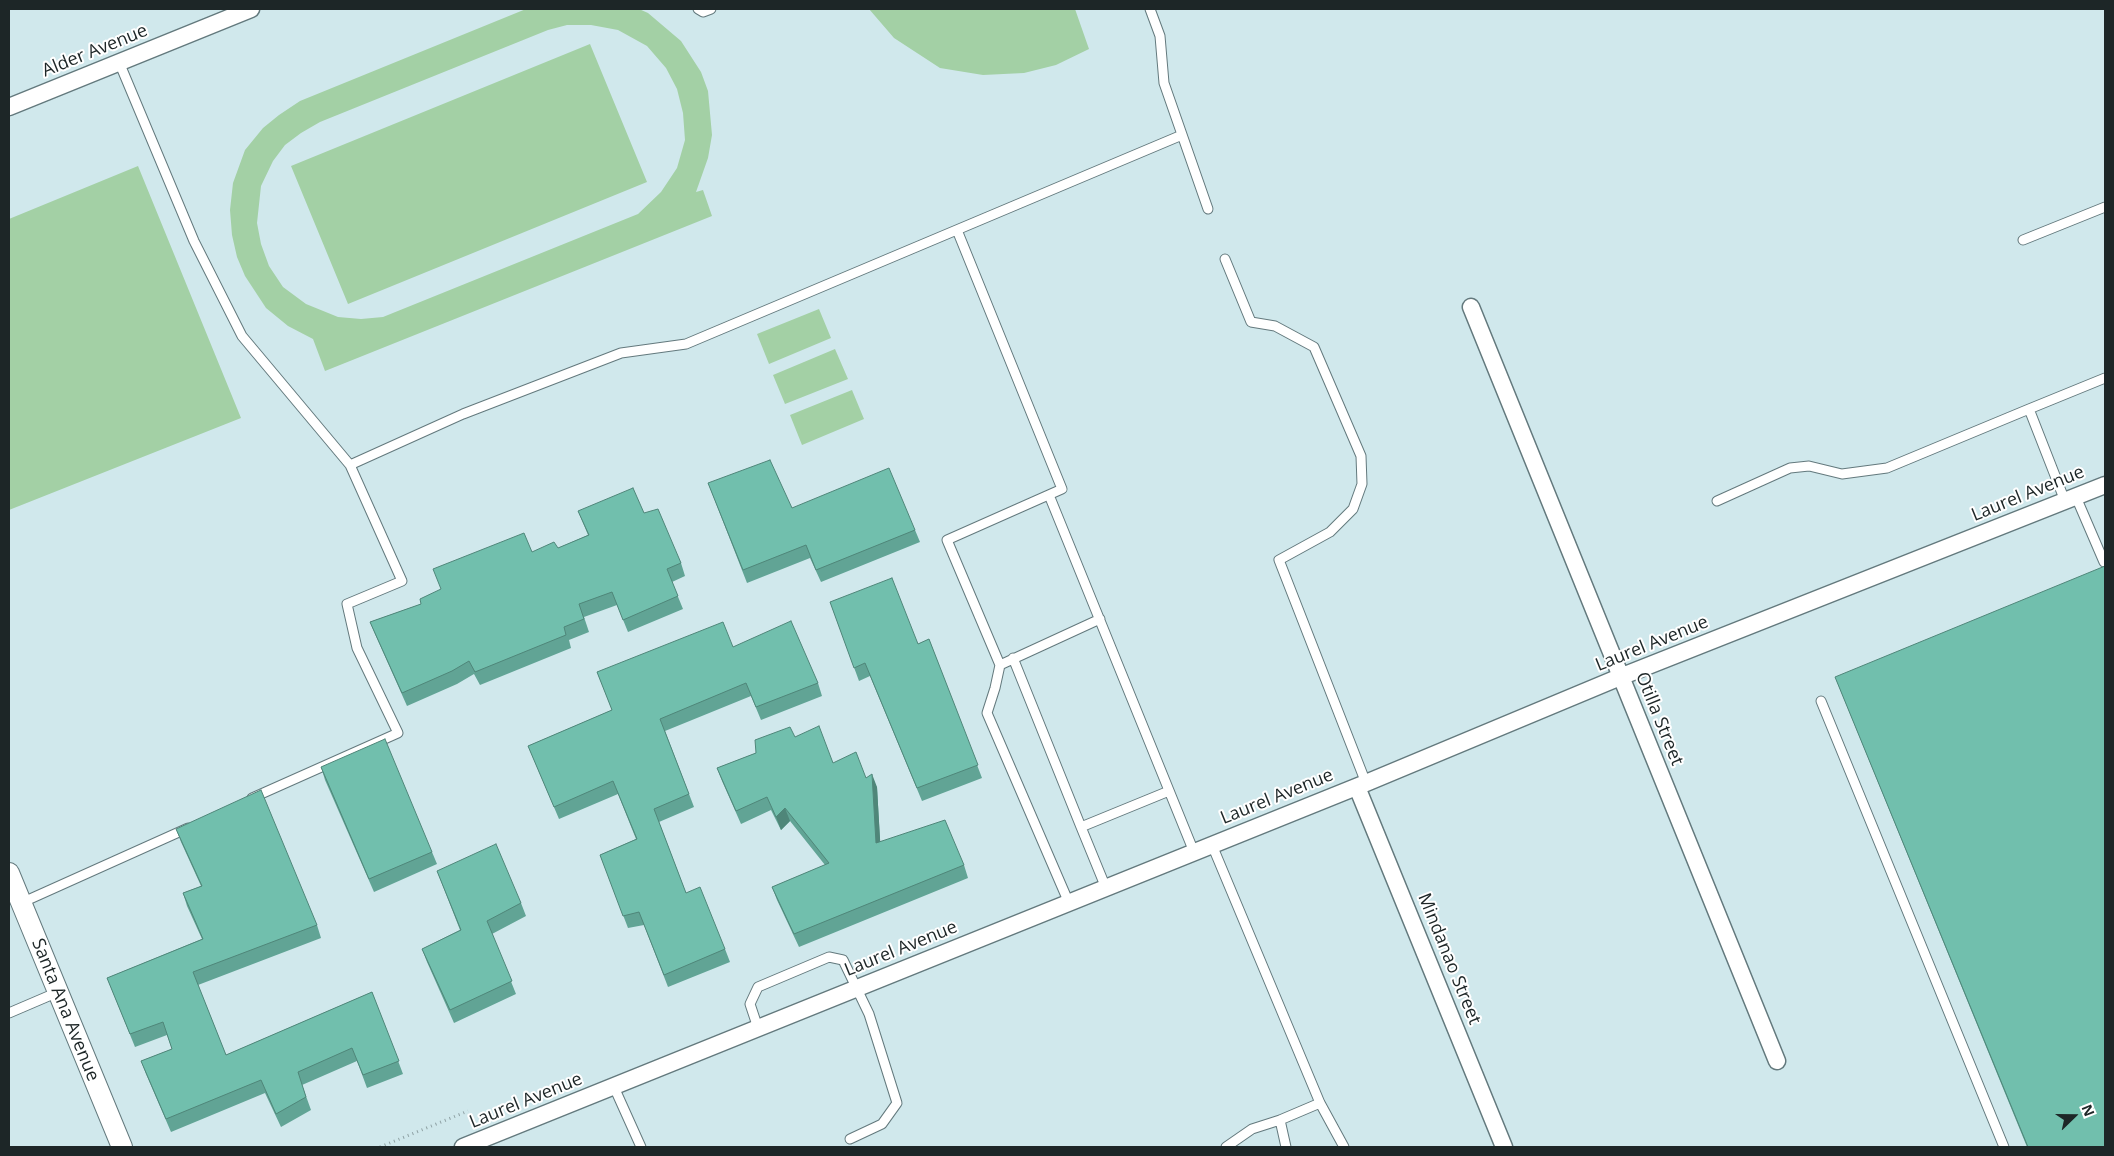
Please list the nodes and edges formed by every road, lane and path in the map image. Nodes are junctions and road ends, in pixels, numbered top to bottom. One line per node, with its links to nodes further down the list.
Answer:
1 (251, 9): 5 (street, Alder Avenue)
2 (698, 9): 3 (lane)
3 (711, 9)
4 (1150, 9): 7 (lane)
5 (119, 62): 6 (street, Alder Avenue); 16 (lane)
6 (9, 108)
7 (1182, 135): 9 (lane); 10 (lane)
8 (2105, 207): 11 (lane)
9 (1208, 209)
10 (957, 230): 16 (lane); 18 (lane)
11 (2023, 240)
12 (1225, 259): 27 (lane)
13 (1471, 308): 25 (street, Otilla Street)
14 (2105, 378): 15 (lane)
15 (2029, 409): 19 (lane); 20 (lane)
16 (350, 465): 29 (lane)
17 (2105, 485): 19 (street, Laurel Avenue)
18 (1049, 495): 22 (lane); 24 (lane)
19 (2070, 499): 21 (lane); 25 (street, Laurel Avenue)
20 (1717, 501)
21 (2104, 562)
22 (1100, 619): 23 (lane); 28 (lane)
23 (1013, 658): 24 (lane); 31 (lane)
24 (1000, 665): 37 (lane)
25 (1620, 677): 27 (street, Laurel Avenue); 42 (street, Otilla Street)
26 (1821, 700): 56 (lane)
27 (1362, 785): 32 (street, Laurel Avenue); 55 (street, Mindanao Street)
28 (1169, 791): 31 (lane); 33 (lane)
29 (247, 800)
30 (195, 824): 36 (lane)
31 (1080, 827): 35 (lane)
32 (1212, 845): 33 (street, Laurel Avenue); 44 (lane)
33 (1194, 852): 35 (street, Laurel Avenue)
34 (9, 874): 36 (street, Santa Ana Avenue)
35 (1106, 888): 37 (street, Laurel Avenue)
36 (20, 903): 39 (street, Santa Ana Avenue)
37 (1069, 903): 38 (street, Laurel Avenue)
38 (856, 988): 41 (street, Laurel Avenue); 41 (lane); 47 (lane)
39 (58, 992): 40 (lane); 48 (street, Santa Ana Avenue)
40 (9, 1013)
41 (758, 1028): 43 (street, Laurel Avenue)
42 (1776, 1061)
43 (614, 1086): 50 (street, Laurel Avenue); 51 (lane)
44 (1320, 1103): 46 (lane); 54 (lane)
45 (468, 1111): 49 (path)
46 (1280, 1120): 52 (lane); 53 (lane)
47 (850, 1140)
48 (122, 1147)
49 (380, 1147)
50 (464, 1147)
51 (640, 1147)
52 (1226, 1147)
53 (1286, 1147)
54 (1344, 1147)
55 (1504, 1147)
56 (2004, 1147)

